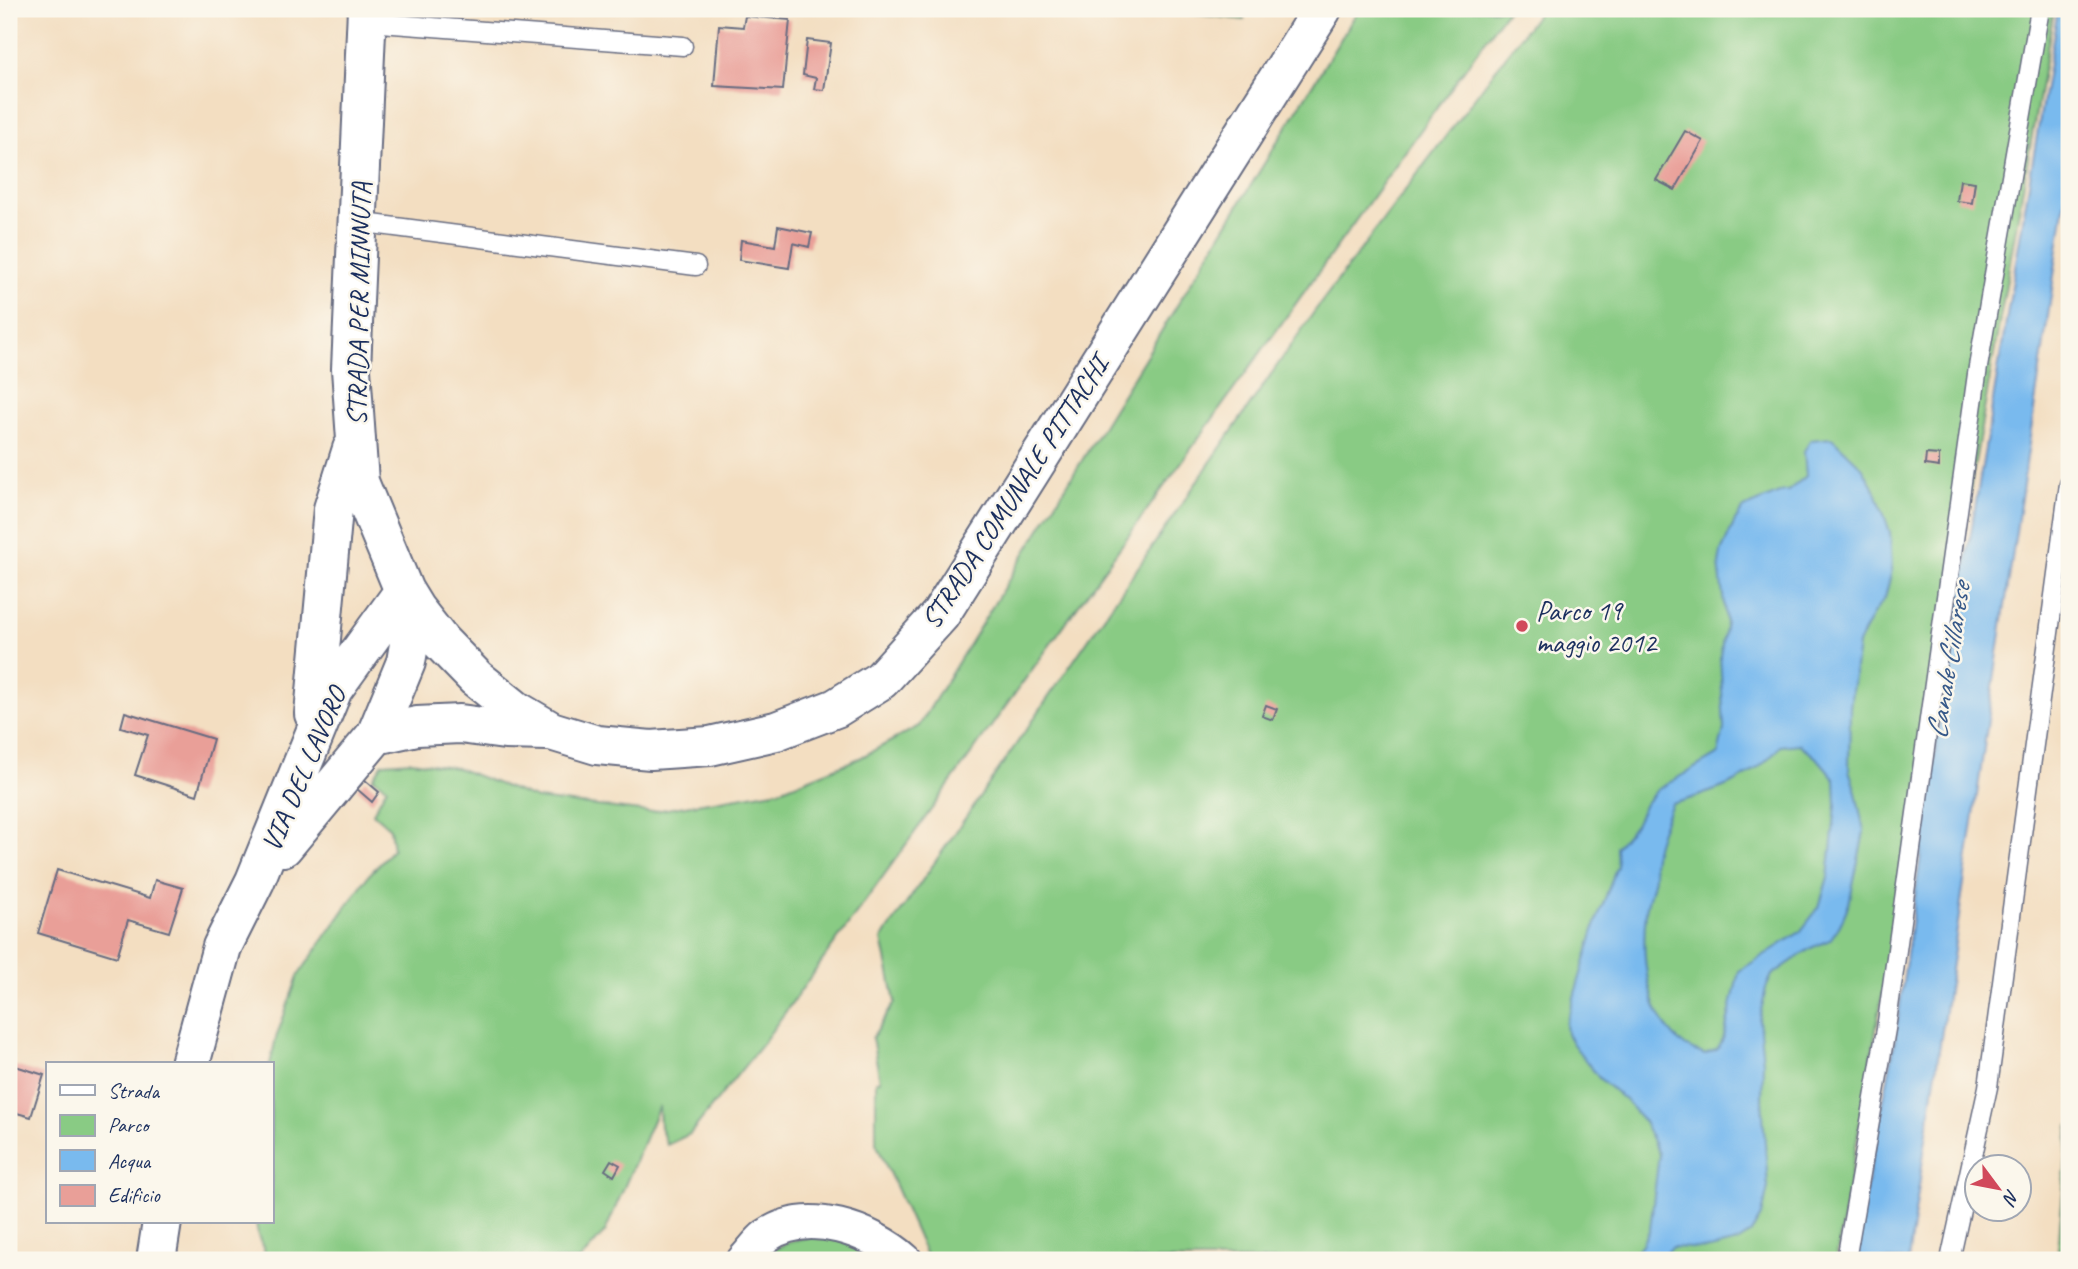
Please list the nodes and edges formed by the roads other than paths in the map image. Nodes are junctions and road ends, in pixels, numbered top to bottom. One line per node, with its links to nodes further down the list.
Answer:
1 (1322, 9): 10 (street, STRADA COMUNALE PITTACHI)
2 (2040, 9): 19 (lane)
3 (367, 15): 4 (lane); 5 (street, STRADA PER MINNUTA)
4 (683, 46)
5 (357, 222): 6 (lane); 7 (street, STRADA PER MINNUTA)
6 (696, 266)
7 (356, 437): 9 (street, STRADA PER MINNUTA); 12 (street)
8 (2069, 484): 20 (lane)
9 (409, 600): 10 (street, STRADA COMUNALE PITTACHI); 11 (street); 12 (street, VIA DEL LAVORO)
10 (551, 731): 11 (street)
11 (376, 735): 13 (street)
12 (310, 750): 13 (street, VIA DEL LAVORO)
13 (255, 881): 14 (street)
14 (191, 1062)
15 (162, 1224): 16 (street)
16 (156, 1260)
17 (744, 1260): 18 (street)
18 (905, 1260)
19 (1846, 1260)
20 (1950, 1260)

